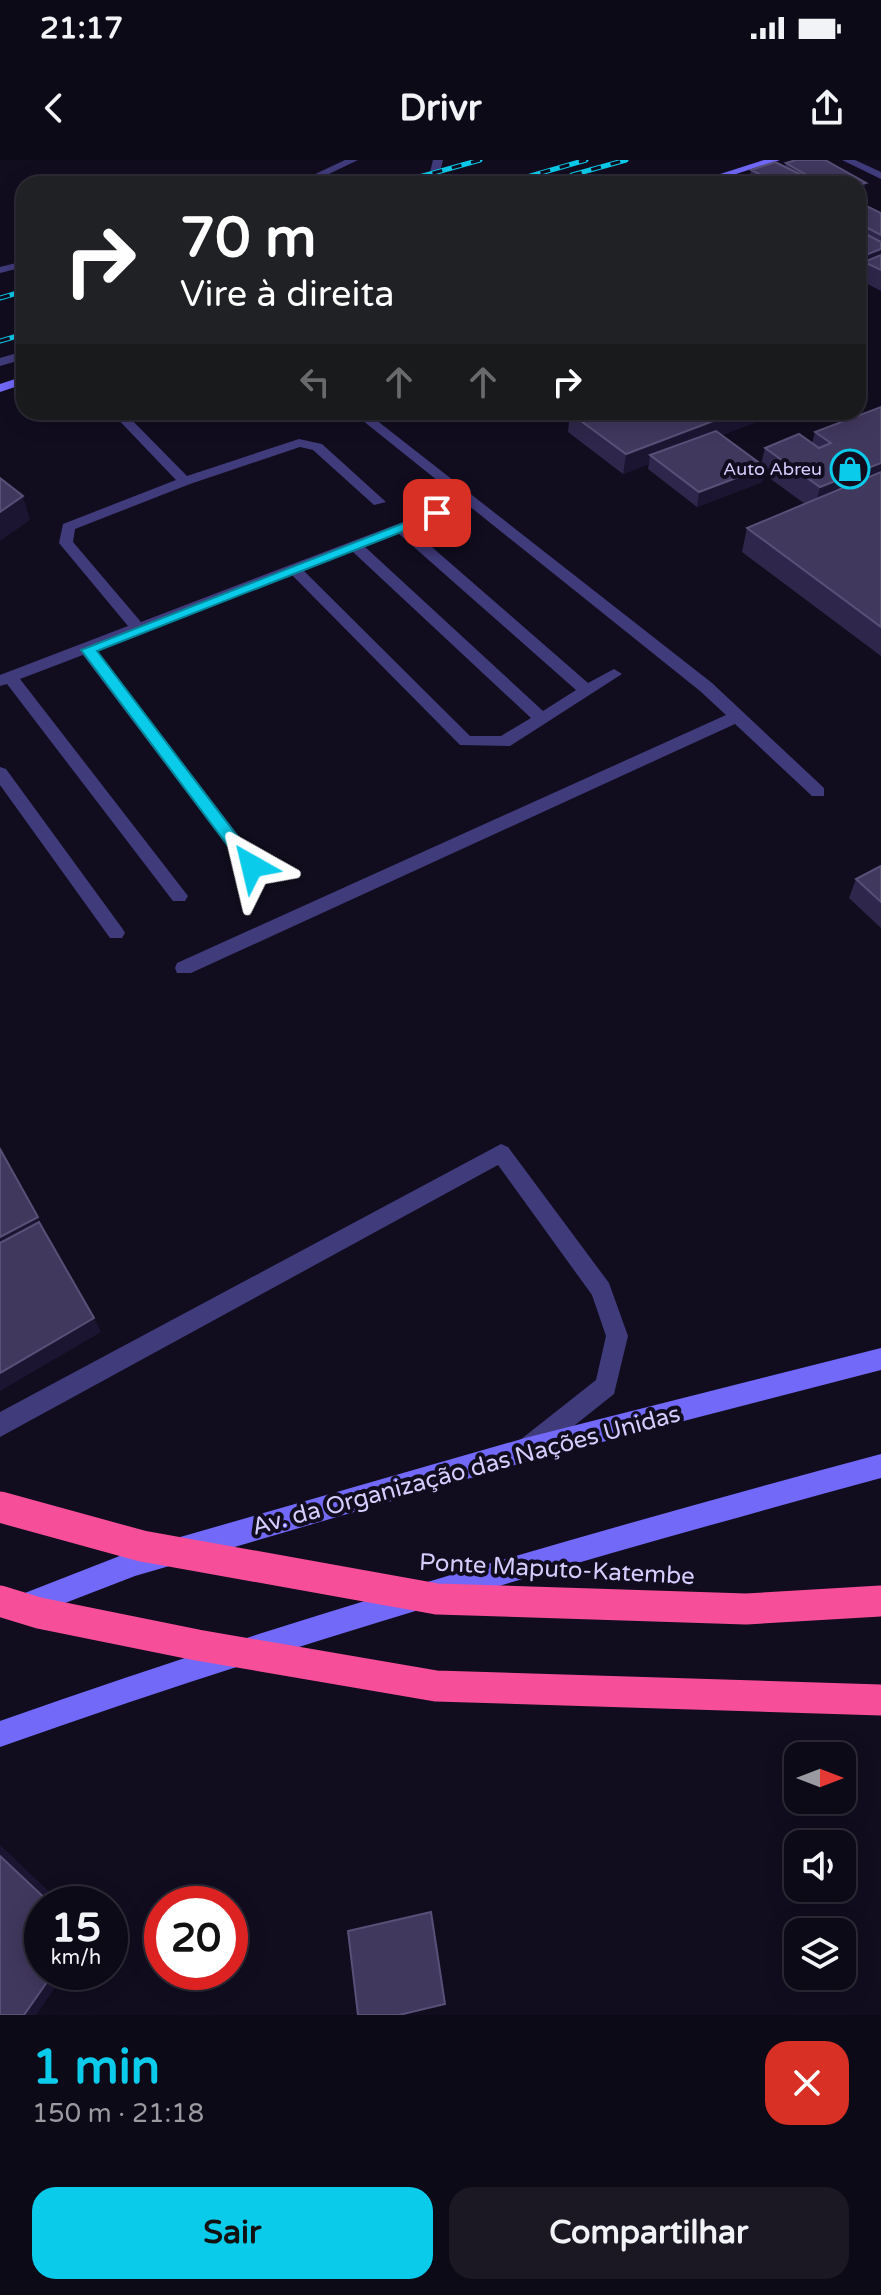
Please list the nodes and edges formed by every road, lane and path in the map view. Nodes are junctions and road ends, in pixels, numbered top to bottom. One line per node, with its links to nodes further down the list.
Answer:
1 (353, 160): 4 (lane)
2 (775, 160): 5 (main road)
3 (847, 160): 6 (lane)
4 (317, 176)
5 (721, 176)
6 (881, 176)
7 (125, 420): 9 (lane)
8 (368, 420): 20 (lane)
9 (185, 481): 10 (lane); 15 (lane)
10 (379, 502)
11 (437, 513): 12 (lane)
12 (401, 528): 13 (lane); 19 (lane)
13 (355, 546): 14 (lane); 21 (lane)
14 (294, 569): 15 (lane); 21 (lane)
15 (138, 628): 16 (lane)
16 (88, 650): 18 (lane); 24 (lane)
17 (614, 674): 19 (lane)
18 (5, 679): 25 (lane)
19 (587, 691): 21 (lane)
20 (738, 716): 23 (lane); 27 (lane)
21 (541, 718)
22 (0, 773): 26 (lane)
23 (818, 792)
24 (252, 866)
25 (179, 896)
26 (116, 933)
27 (184, 968)
28 (881, 1359): 30 (main road, Av. da Organização das Nações Unidas)
29 (0, 1425): 30 (lane)
30 (525, 1450): 35 (main road, Av. da Organização das Nações Unidas)
31 (881, 1466): 37 (main road)
32 (0, 1507): 34 (highway, Ponte Maputo-Katembe, bridge)
33 (0, 1601): 36 (highway, bridge)
34 (881, 1601)
35 (0, 1614)
36 (881, 1700)
37 (0, 1734)

